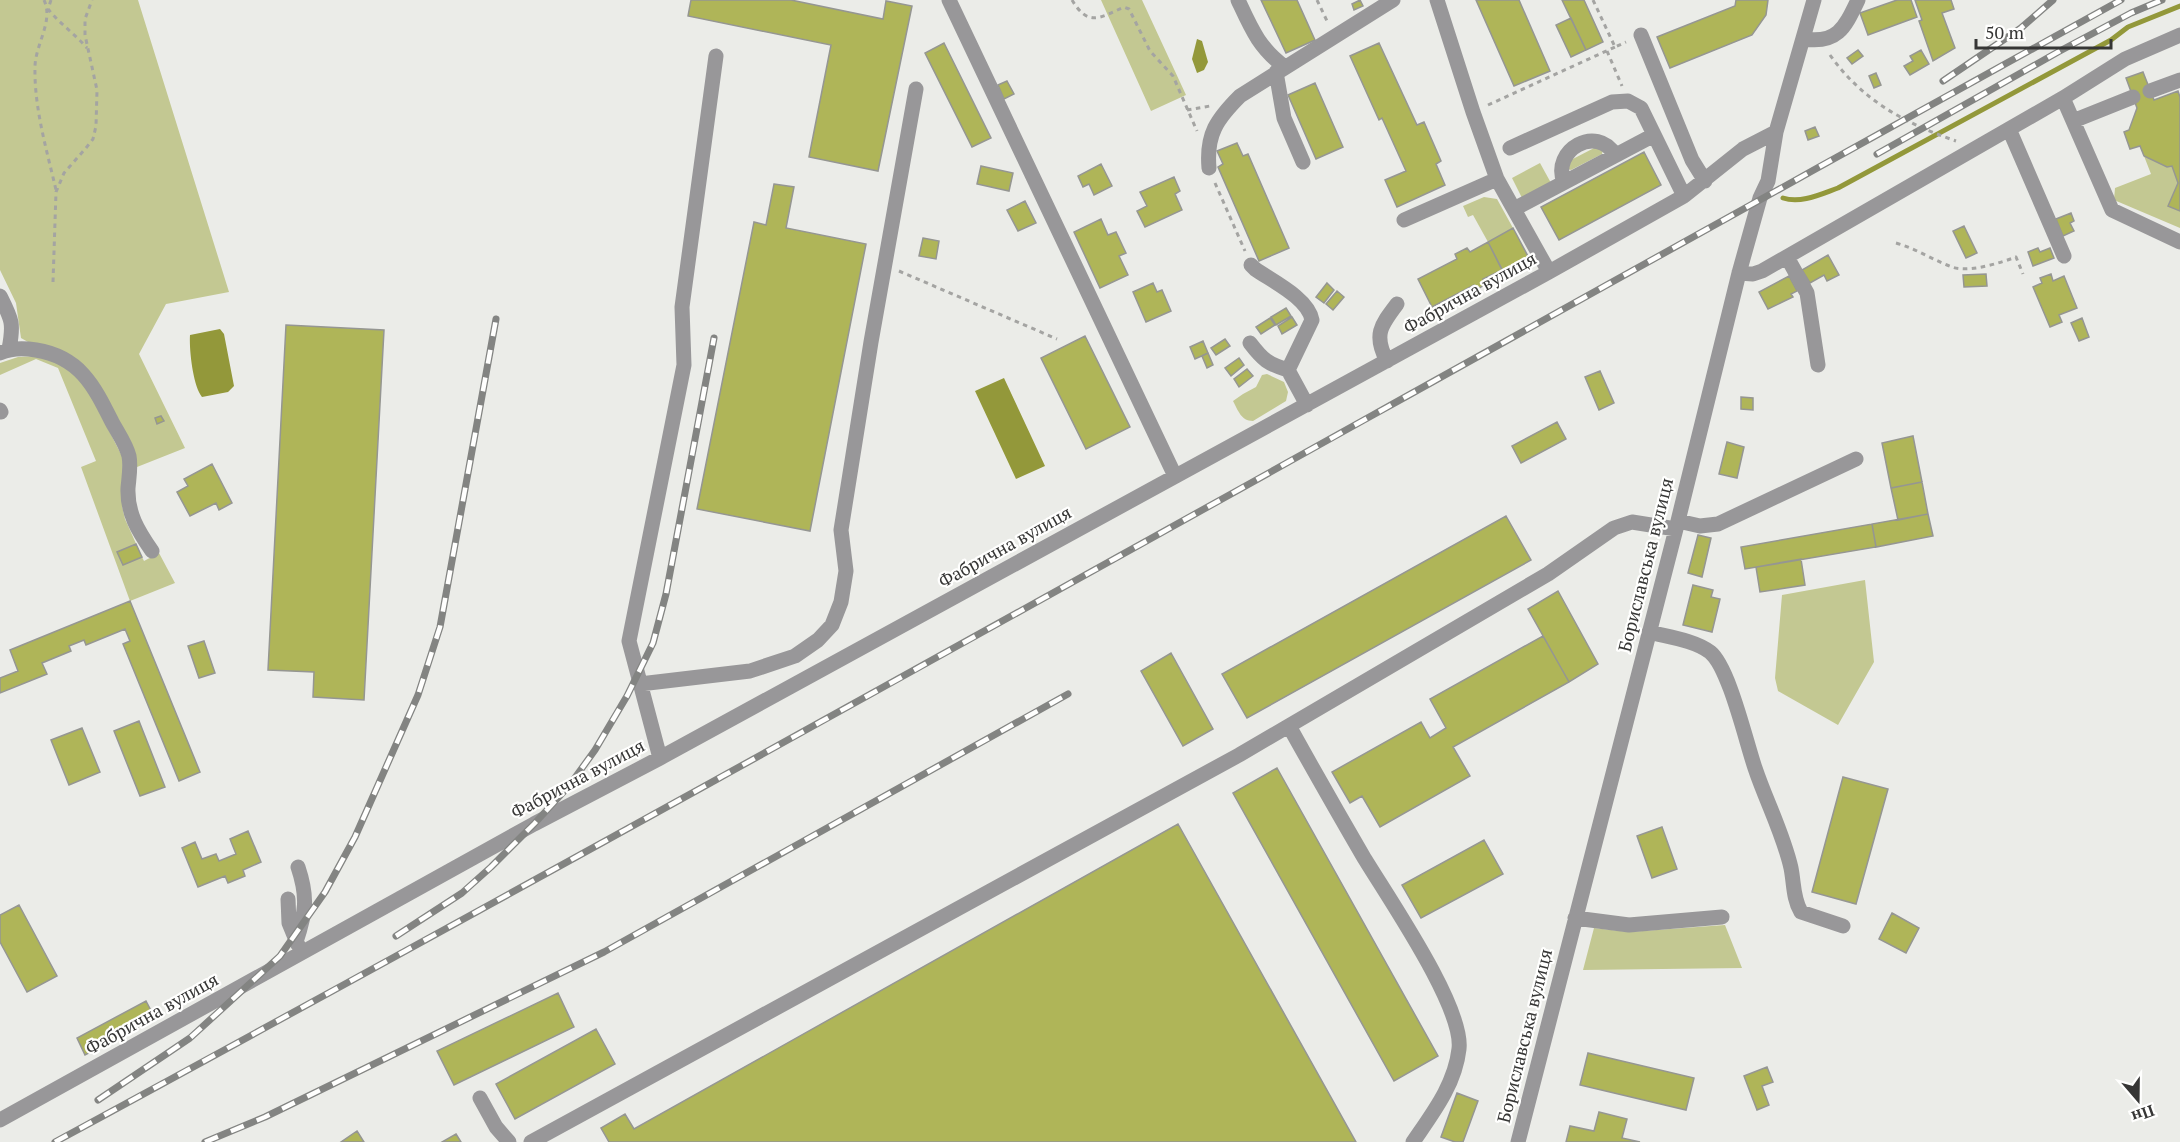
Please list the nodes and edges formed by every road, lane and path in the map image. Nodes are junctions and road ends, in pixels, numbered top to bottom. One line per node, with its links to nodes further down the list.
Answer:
1 (44, 0): 13 (path)
2 (51, 0): 13 (path)
3 (92, 0): 20 (path)
4 (949, 0): 68 (street)
5 (1072, 0): 37 (path)
6 (1238, 0): 23 (street)
7 (1317, 0): 15 (path)
8 (1393, 0): 15 (street)
9 (1437, 0): 30 (street)
10 (1593, 0): 19 (path)
11 (1814, 0): 17 (street, Бориславська вулиця)
12 (1858, 0): 18 (street)
13 (48, 9): 20 (path); 44 (path)
14 (1641, 35): 19 (path); 42 (street)
15 (1334, 36): 23 (street)
16 (2180, 36): 28 (street)
17 (1804, 39): 18 (street); 33 (street, Бориславська вулиця)
18 (1820, 42): 35 (path)
19 (1615, 47): 21 (path)
20 (88, 49): 44 (path)
21 (1607, 51): 29 (path); 30 (path)
22 (716, 56): 72 (street)
23 (1281, 70): 37 (street); 39 (street)
24 (2180, 80): 26 (street)
25 (916, 89): 52 (street)
26 (2150, 91)
27 (2133, 97): 31 (street)
28 (2063, 98): 31 (street); 32 (street)
29 (1628, 101): 34 (street); 36 (street)
30 (1473, 112): 41 (street)
31 (2073, 121): 48 (street)
32 (2009, 129): 50 (street); 51 (street)
33 (1776, 132): 42 (street, Фабрична вулиця); 55 (street, Бориславська вулиця)
34 (1654, 135): 38 (street); 45 (street)
35 (1940, 136)
36 (1510, 148)
37 (1207, 152): 40 (street)
38 (1615, 155): 43 (street); 43 (street)
39 (1303, 162)
40 (1209, 168): 53 (path)
41 (1497, 179): 46 (street); 47 (street)
42 (1705, 181): 45 (street, Фабрична вулиця)
43 (1564, 182): 46 (street)
44 (56, 192): 57 (path)
45 (1684, 196): 54 (street, Фабрична вулиця)
46 (1514, 209): 54 (street)
47 (1404, 220)
48 (2180, 242)
49 (1896, 243): 56 (path)
50 (2064, 256)
51 (1787, 257): 55 (street); 64 (street)
52 (885, 264): 60 (path); 72 (street)
53 (1251, 265): 65 (street)
54 (1549, 272): 63 (street, Фабрична вулиця)
55 (1739, 273): 69 (street, Бориславська вулиця)
56 (2023, 274)
57 (53, 282)
58 (0, 296): 62 (street)
59 (1397, 304): 63 (street)
60 (1057, 339)
61 (1250, 343): 65 (street)
62 (4, 351): 70 (street)
63 (1387, 361): 66 (street, Фабрична вулиця)
64 (1818, 365)
65 (1288, 370): 66 (street)
66 (1307, 405): 68 (street, Фабрична вулиця)
67 (1856, 459): 69 (street)
68 (1175, 476): 74 (street, Фабрична вулиця)
69 (1677, 525): 71 (street, Бориславська вулиця); 73 (street)
70 (152, 551)
71 (1649, 632): 79 (street, Бориславська вулиця); 81 (street)
72 (640, 684): 74 (street)
73 (1289, 726): 86 (street); 87 (street)
74 (660, 758): 82 (street, Фабрична вулиця)
75 (298, 867): 82 (street)
76 (288, 899): 82 (street)
77 (1656, 912): 80 (street)
78 (1722, 917): 80 (street)
79 (1575, 918): 80 (street); 88 (street, Бориславська вулиця)
80 (1629, 925)
81 (1843, 926)
82 (299, 947): 84 (street, Фабрична вулиця)
83 (480, 1098): 85 (street)
84 (0, 1120)
85 (509, 1142)
86 (531, 1142)
87 (1413, 1142)
88 (1518, 1142)

